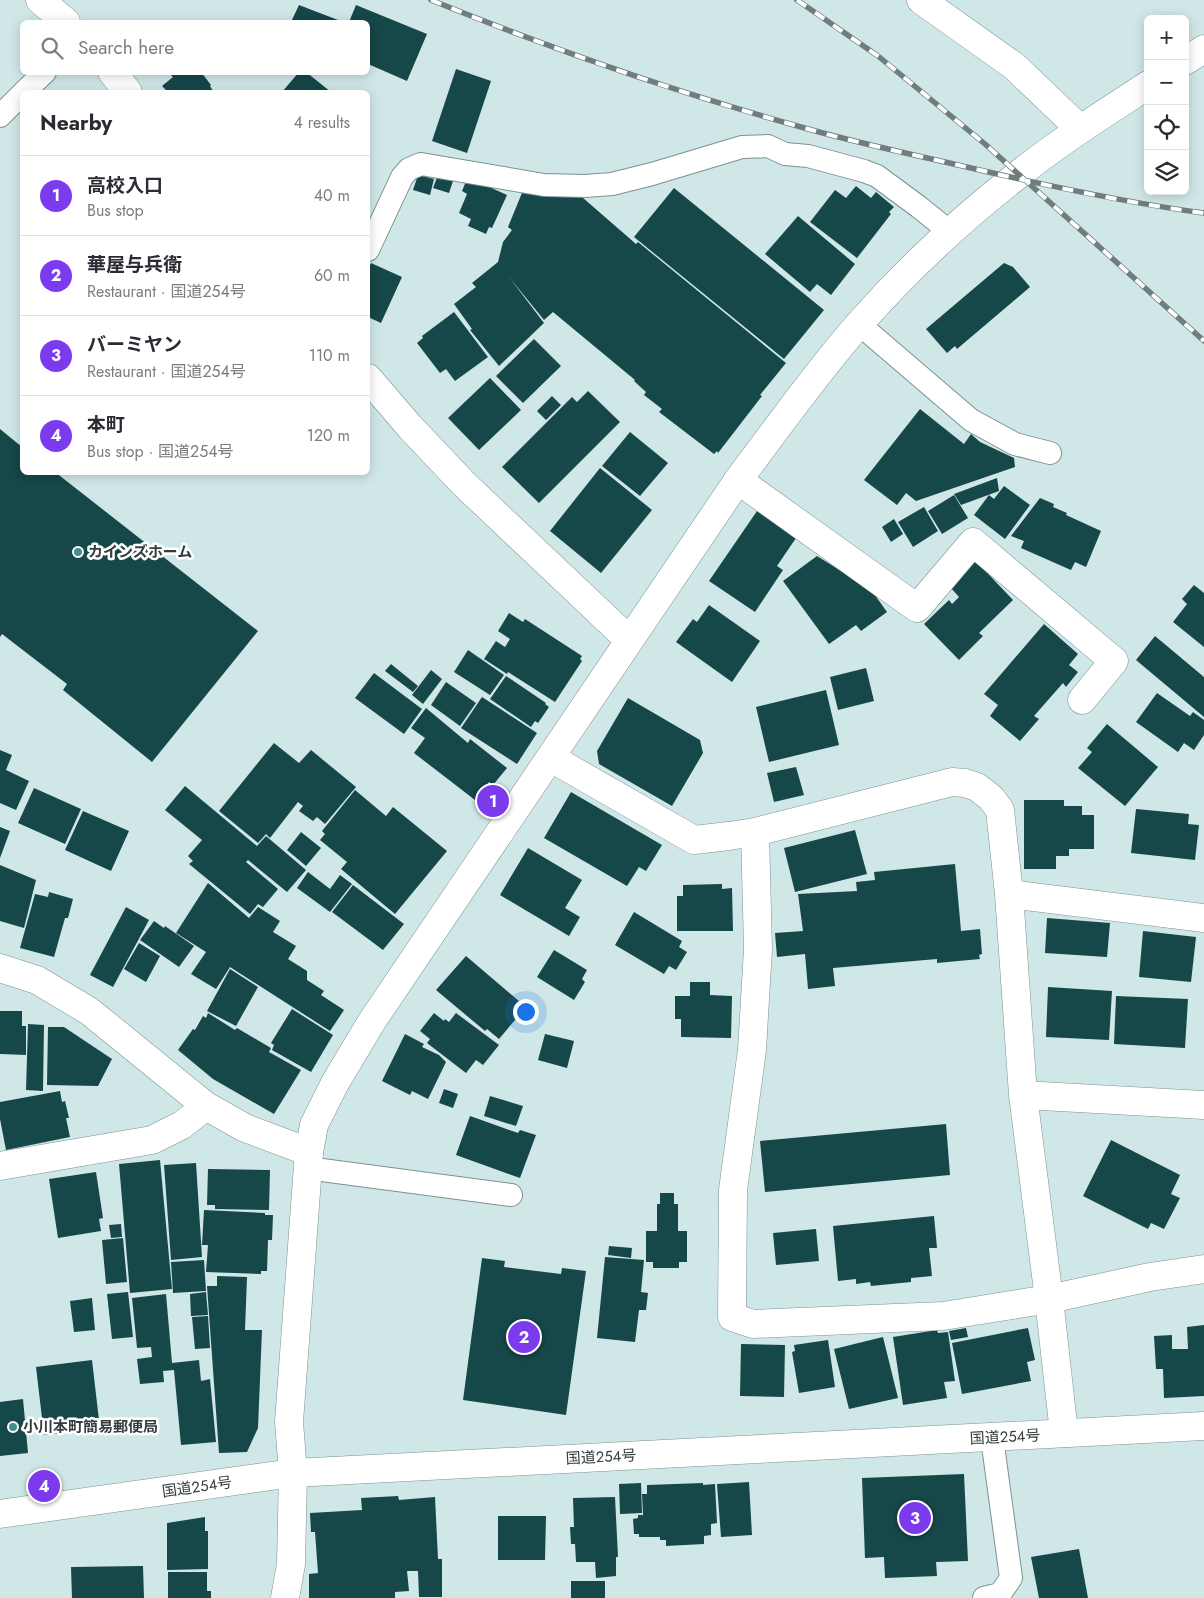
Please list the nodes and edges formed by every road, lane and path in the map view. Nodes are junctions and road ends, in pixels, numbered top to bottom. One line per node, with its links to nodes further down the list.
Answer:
1 (40, 0): 3 (main road)
2 (921, 0): 13 (main road)
3 (64, 20)
4 (1204, 49): 5 (main road)
5 (1187, 60)
6 (42, 75): 9 (lane)
7 (114, 75): 10 (main road)
8 (1144, 88): 13 (main road)
9 (26, 90)
10 (126, 90)
11 (20, 96): 12 (lane)
12 (0, 116)
13 (1080, 129): 14 (main road)
14 (950, 232): 15 (lane); 16 (main road)
15 (370, 246)
16 (859, 324): 18 (lane); 19 (main road)
17 (370, 380): 20 (main road)
18 (1050, 452)
19 (738, 480): 20 (main road); 21 (main road)
20 (629, 640): 22 (main road)
21 (1082, 700)
22 (551, 758): 23 (main road); 30 (main road)
23 (754, 832): 24 (main road); 34 (main road)
24 (1009, 894): 25 (main road); 27 (main road)
25 (1204, 918)
26 (0, 968): 29 (main road)
27 (1023, 1095): 28 (main road); 34 (main road)
28 (1204, 1105)
29 (206, 1106): 30 (main road); 31 (main road)
30 (308, 1160): 32 (lane); 38 (main road)
31 (0, 1166)
32 (511, 1195)
33 (1204, 1269): 34 (main road)
34 (1049, 1299): 36 (main road)
35 (1204, 1426): 36 (main road, 国道254号)
36 (1064, 1434): 37 (main road, 国道254号)
37 (992, 1438): 38 (main road, 国道254号); 41 (lane)
38 (293, 1473): 39 (main road, 国道254号); 40 (main road)
39 (0, 1514)
40 (285, 1598)
41 (984, 1598)

